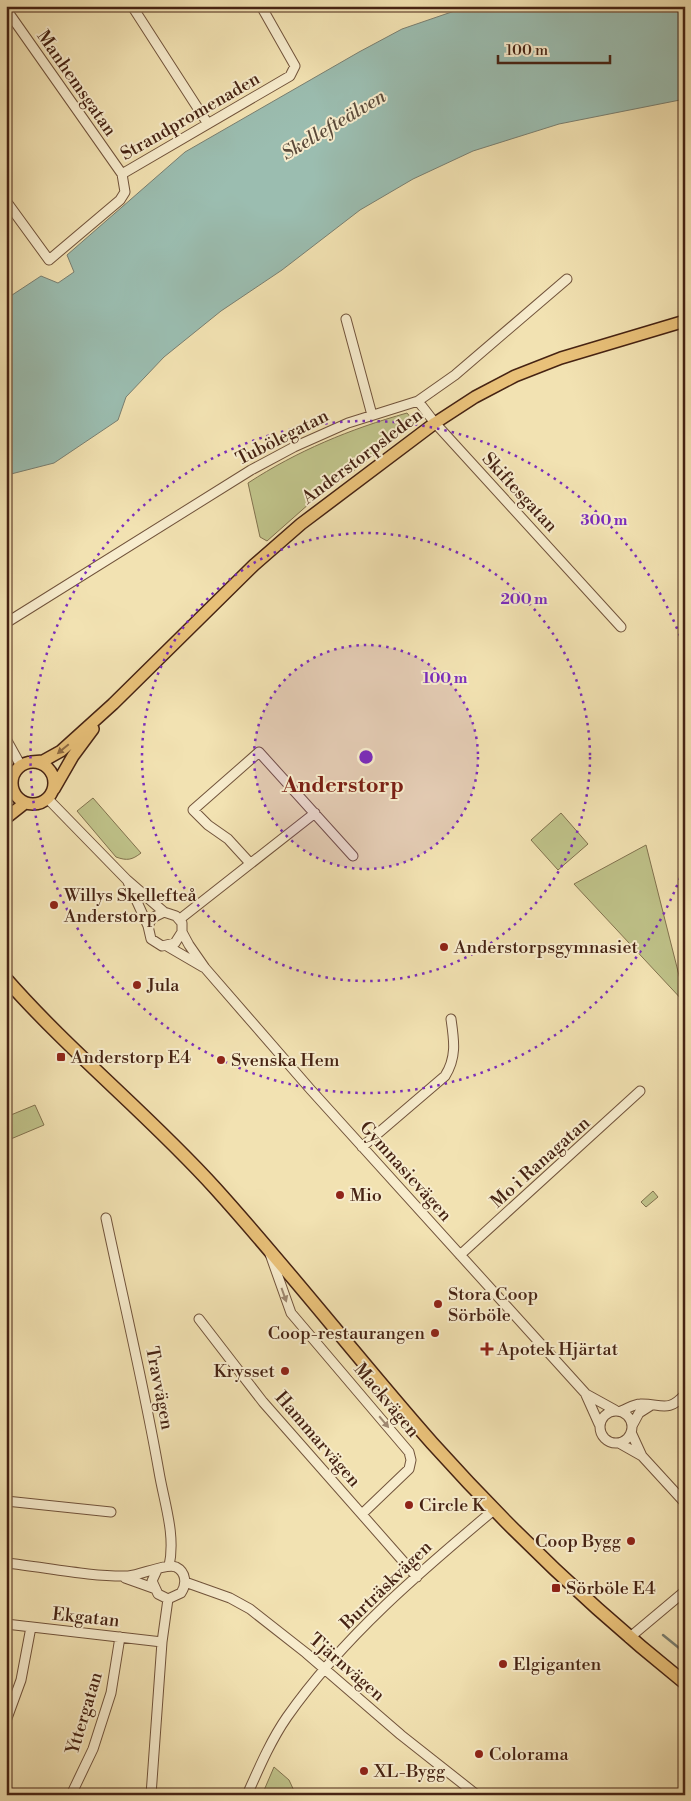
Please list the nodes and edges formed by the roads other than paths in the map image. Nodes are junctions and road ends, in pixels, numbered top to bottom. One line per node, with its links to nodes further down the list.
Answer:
1 (132, 6): 4 (street)
2 (261, 6): 4 (street, Strandpromenaden)
3 (6, 9): 5 (street, Manhemsgatan)
4 (208, 124): 5 (street, Strandpromenaden)
5 (122, 174): 6 (street, Strandpromenaden)
6 (6, 201)
7 (567, 280): 10 (street, Tubölegatan)
8 (346, 319): 11 (street)
9 (685, 321): 12 (main road, Anderstorpsleden)
10 (418, 401): 11 (street, Tubölegatan); 12 (street, Skiftesgatan)
11 (372, 415): 13 (street, Tubölegatan)
12 (435, 423): 14 (street, Skiftesgatan); 15 (main road, Anderstorpsleden)
13 (6, 623)
14 (622, 627)
15 (112, 704): 17 (main road, Anderstorpsleden, one-way to 17); 19 (main road, Anderstorpsleden)
16 (6, 739): 17 (street)
17 (26, 764): 18 (main road); 19 (main road)
18 (9, 790): 20 (main road)
19 (49, 796): 20 (main road); 25 (street)
20 (25, 803): 22 (main road)
21 (315, 813): 23 (street); 24 (street); 24 (street)
22 (6, 818)
23 (353, 856)
24 (250, 863): 27 (street)
25 (127, 880): 26 (street); 28 (street)
26 (164, 912): 27 (street); 28 (street)
27 (180, 919): 29 (street)
28 (148, 926): 30 (street)
29 (182, 932): 30 (street); 31 (street, Gymnasievägen)
30 (167, 946): 31 (street, Gymnasievägen)
31 (205, 968): 37 (street, Gymnasievägen)
32 (6, 979): 34 (highway)
33 (6, 993): 34 (highway)
34 (41, 1019): 39 (highway)
35 (451, 1019): 37 (street)
36 (640, 1092): 40 (street, Mo i Ranagatan)
37 (362, 1147): 40 (street, Gymnasievägen)
38 (106, 1218): 56 (street, Travvägen)
39 (268, 1249): 52 (highway); 54 (street, Mackvägen, one-way to 54)
40 (460, 1255): 42 (street, Gymnasievägen)
41 (199, 1319): 54 (street, Hammarvägen)
42 (586, 1394): 45 (street, Gymnasievägen); 46 (street, Gymnasievägen)
43 (685, 1394): 44 (street)
44 (650, 1406): 45 (street); 47 (street)
45 (618, 1411): 46 (street); 47 (street)
46 (599, 1424): 48 (street)
47 (631, 1429): 48 (street); 49 (street)
48 (619, 1443): 49 (street)
49 (642, 1456): 51 (street)
50 (6, 1501): 53 (street)
51 (685, 1503)
52 (495, 1509): 59 (street, Burträskvägen); 67 (highway)
53 (112, 1512)
54 (362, 1514): 59 (street, Hammarvägen)
55 (6, 1563): 58 (street)
56 (169, 1566): 57 (street); 60 (street)
57 (157, 1570): 58 (street); 61 (street)
58 (120, 1576): 61 (street)
59 (417, 1577): 69 (street, Burträskvägen)
60 (185, 1582): 63 (street); 69 (street, Tjärnvägen)
61 (153, 1588): 63 (street)
62 (681, 1594): 67 (street)
63 (168, 1598): 68 (street)
64 (6, 1624): 65 (street, Ekgatan)
65 (31, 1627): 66 (street, Ekgatan); 71 (street)
66 (120, 1637): 68 (street, Ekgatan); 72 (street, Yttergatan)
67 (629, 1638): 70 (highway)
68 (162, 1642): 73 (street)
69 (324, 1669): 74 (street, Burträskvägen); 75 (street, Tjärnvägen)
70 (685, 1683)
71 (6, 1721)
72 (71, 1795)
73 (151, 1795)
74 (247, 1795)
75 (477, 1795)

